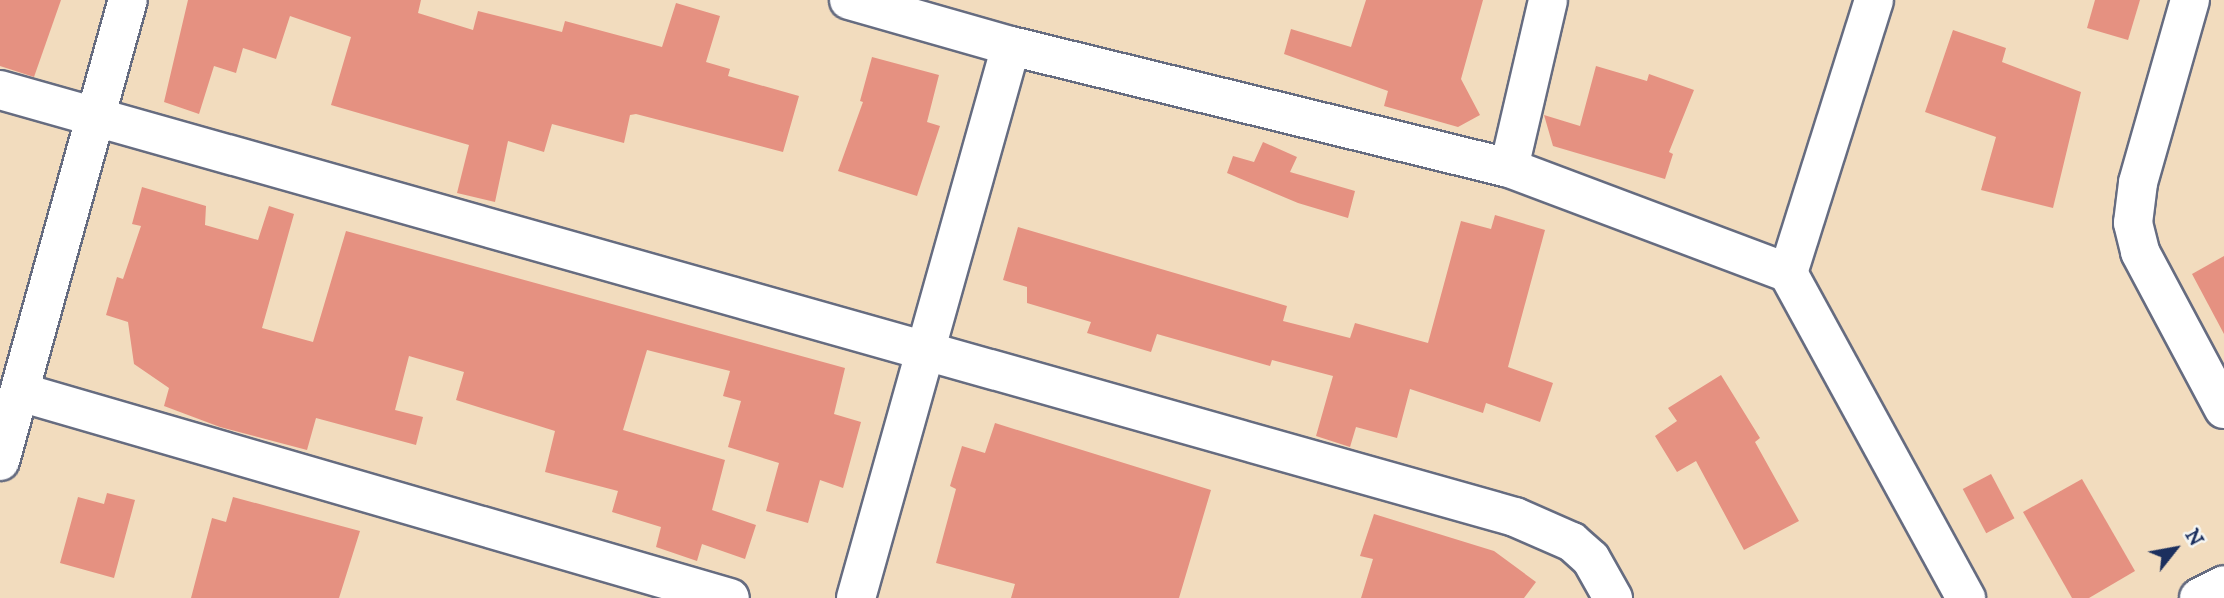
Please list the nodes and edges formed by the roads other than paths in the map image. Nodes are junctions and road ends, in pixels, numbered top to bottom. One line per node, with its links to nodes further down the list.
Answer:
1 (128, 0): 8 (street)
2 (849, 0): 6 (street)
3 (1548, 0): 9 (street)
4 (1874, 0): 10 (street)
5 (2190, 0): 13 (street)
6 (1010, 46): 9 (street); 11 (street)
7 (0, 90): 8 (street)
8 (95, 119): 11 (street); 12 (street)
9 (1508, 168): 10 (street)
10 (1788, 273): 19 (street)
11 (923, 354): 17 (street); 18 (street)
12 (20, 392): 14 (street); 16 (street)
13 (2224, 409)
14 (0, 461)
15 (2224, 584): 20 (street)
16 (730, 598)
17 (856, 598)
18 (1613, 598)
19 (1966, 598)
20 (2199, 598)

